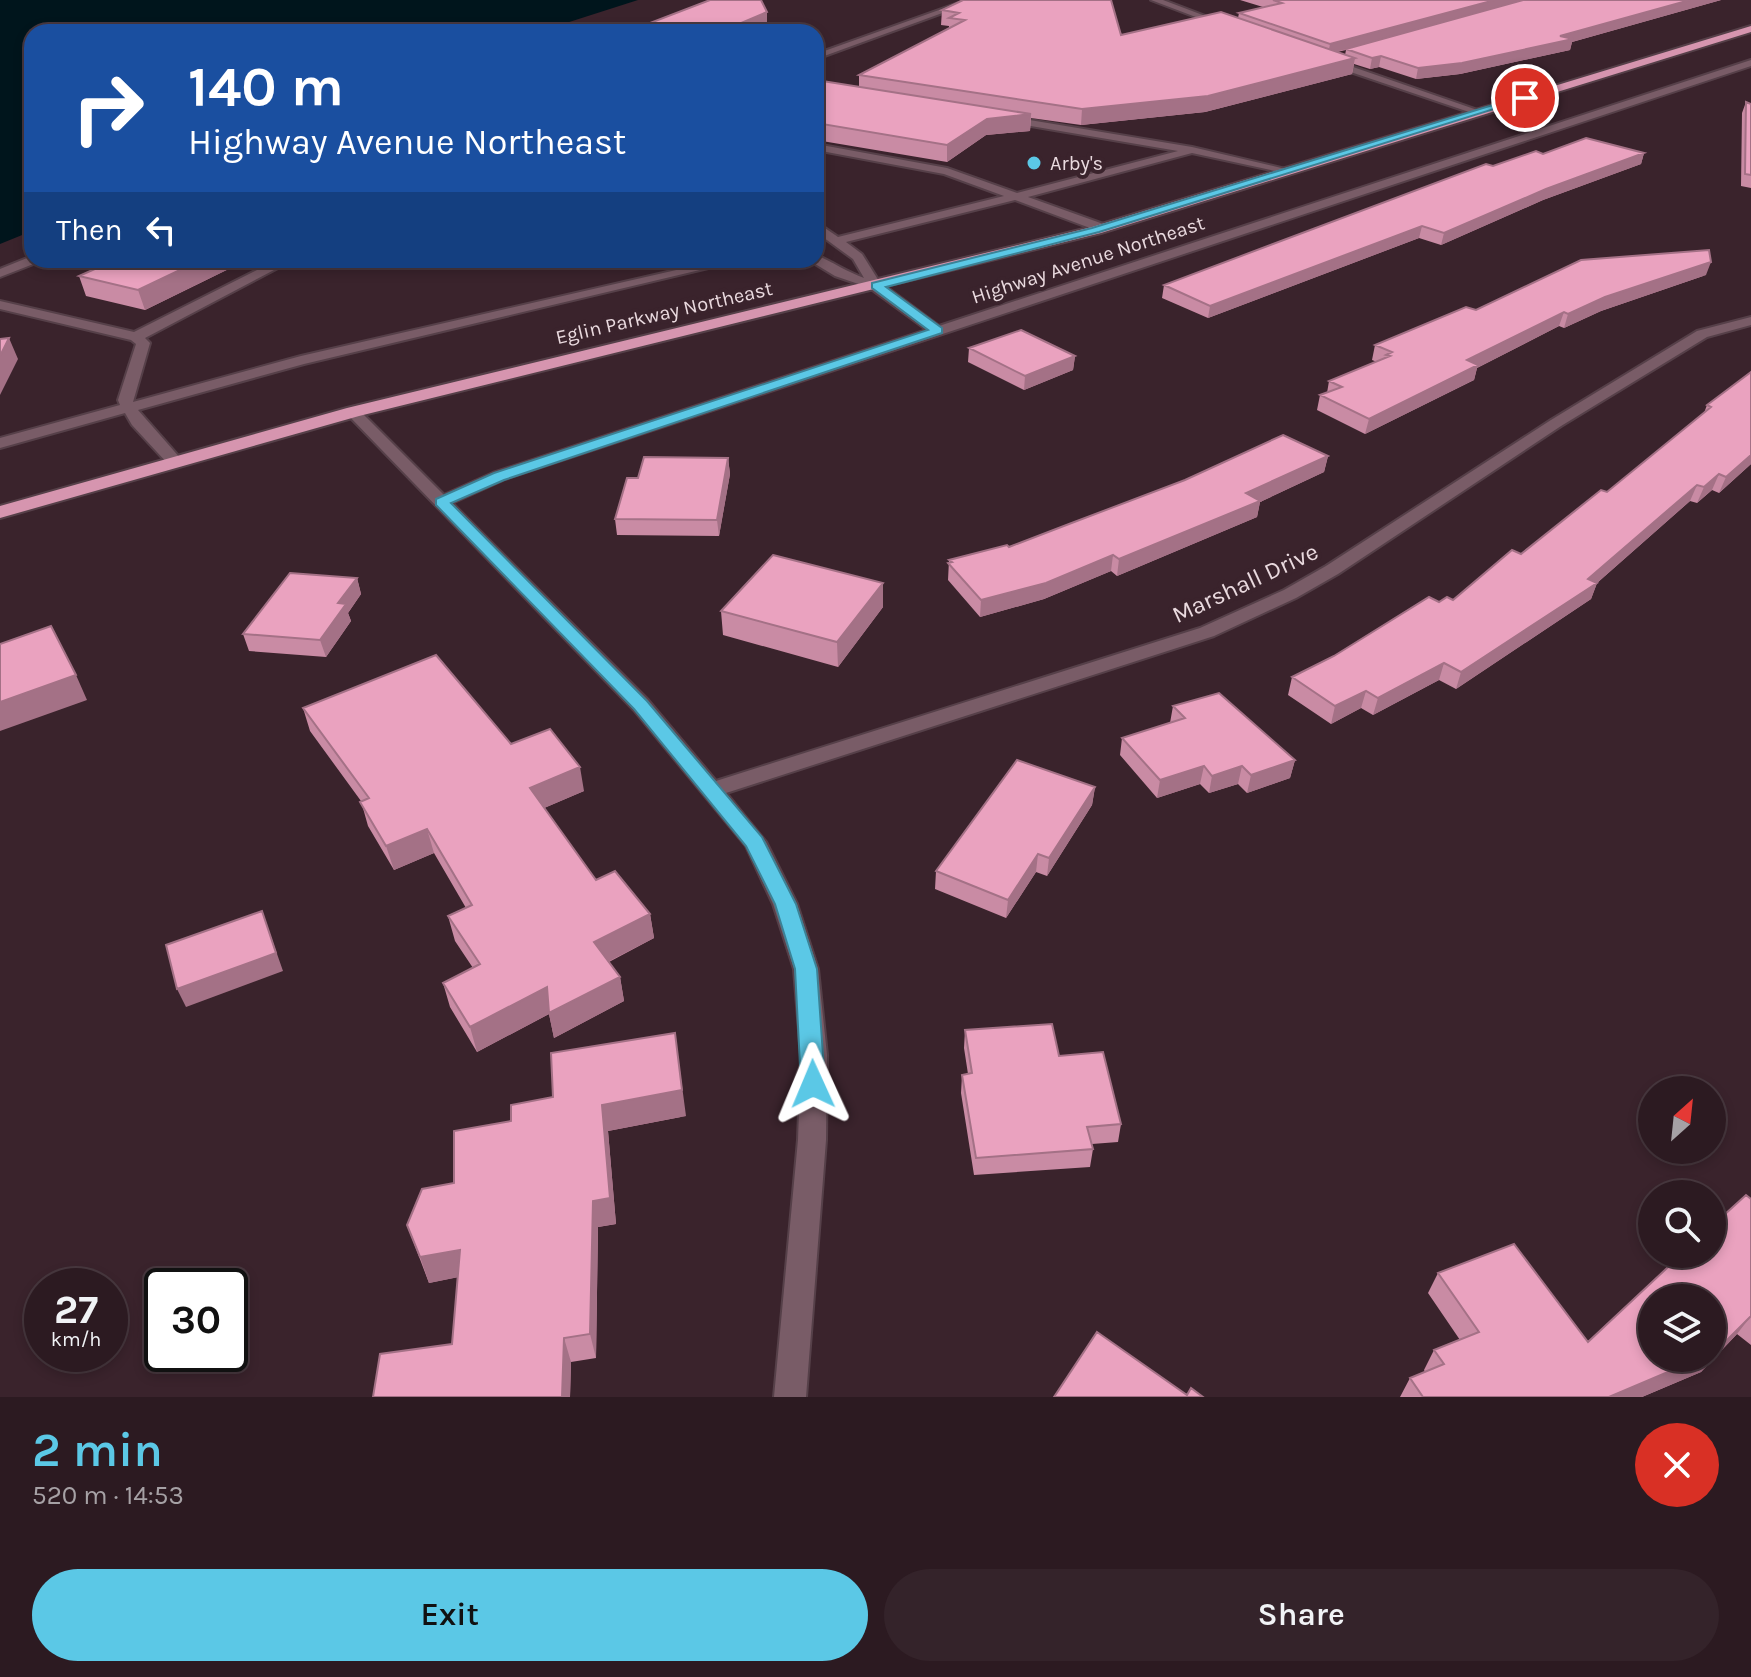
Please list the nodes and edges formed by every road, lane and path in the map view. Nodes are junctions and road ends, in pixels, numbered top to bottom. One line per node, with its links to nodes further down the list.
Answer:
1 (974, 0): 5 (street)
2 (1155, 0): 4 (street)
3 (1751, 29): 10 (highway, Eglin Parkway Northeast)
4 (1241, 31)
5 (824, 54)
6 (1311, 55): 8 (street)
7 (1337, 56): 8 (street)
8 (1323, 60): 10 (street)
9 (1751, 63): 27 (street, Highway Avenue Northeast)
10 (1478, 112): 14 (highway, Eglin Parkway Northeast)
11 (996, 118): 13 (street)
12 (824, 148): 15 (street)
13 (1192, 150): 14 (street); 15 (street)
14 (1289, 171): 16 (highway, Eglin Parkway Northeast)
15 (1016, 196): 16 (street); 18 (street)
16 (1102, 228): 24 (highway, Eglin Parkway Northeast)
17 (824, 232): 18 (street)
18 (836, 241): 24 (street)
19 (24, 263): 23 (street)
20 (824, 264): 24 (street)
21 (271, 268): 28 (street)
22 (701, 268): 29 (street)
23 (0, 273)
24 (876, 286): 27 (street); 30 (highway, Eglin Parkway Northeast)
25 (0, 305): 28 (street)
26 (1751, 321): 35 (street, Marshall Drive)
27 (937, 331): 33 (street, Highway Avenue Northeast)
28 (136, 337): 29 (street)
29 (129, 407): 31 (street); 32 (street)
30 (353, 412): 32 (highway, Eglin Parkway Northeast); 33 (street)
31 (0, 443)
32 (175, 462): 34 (highway, Eglin Parkway Northeast)
33 (441, 502): 35 (street)
34 (0, 512)
35 (712, 790): 36 (street)
36 (790, 1397)

